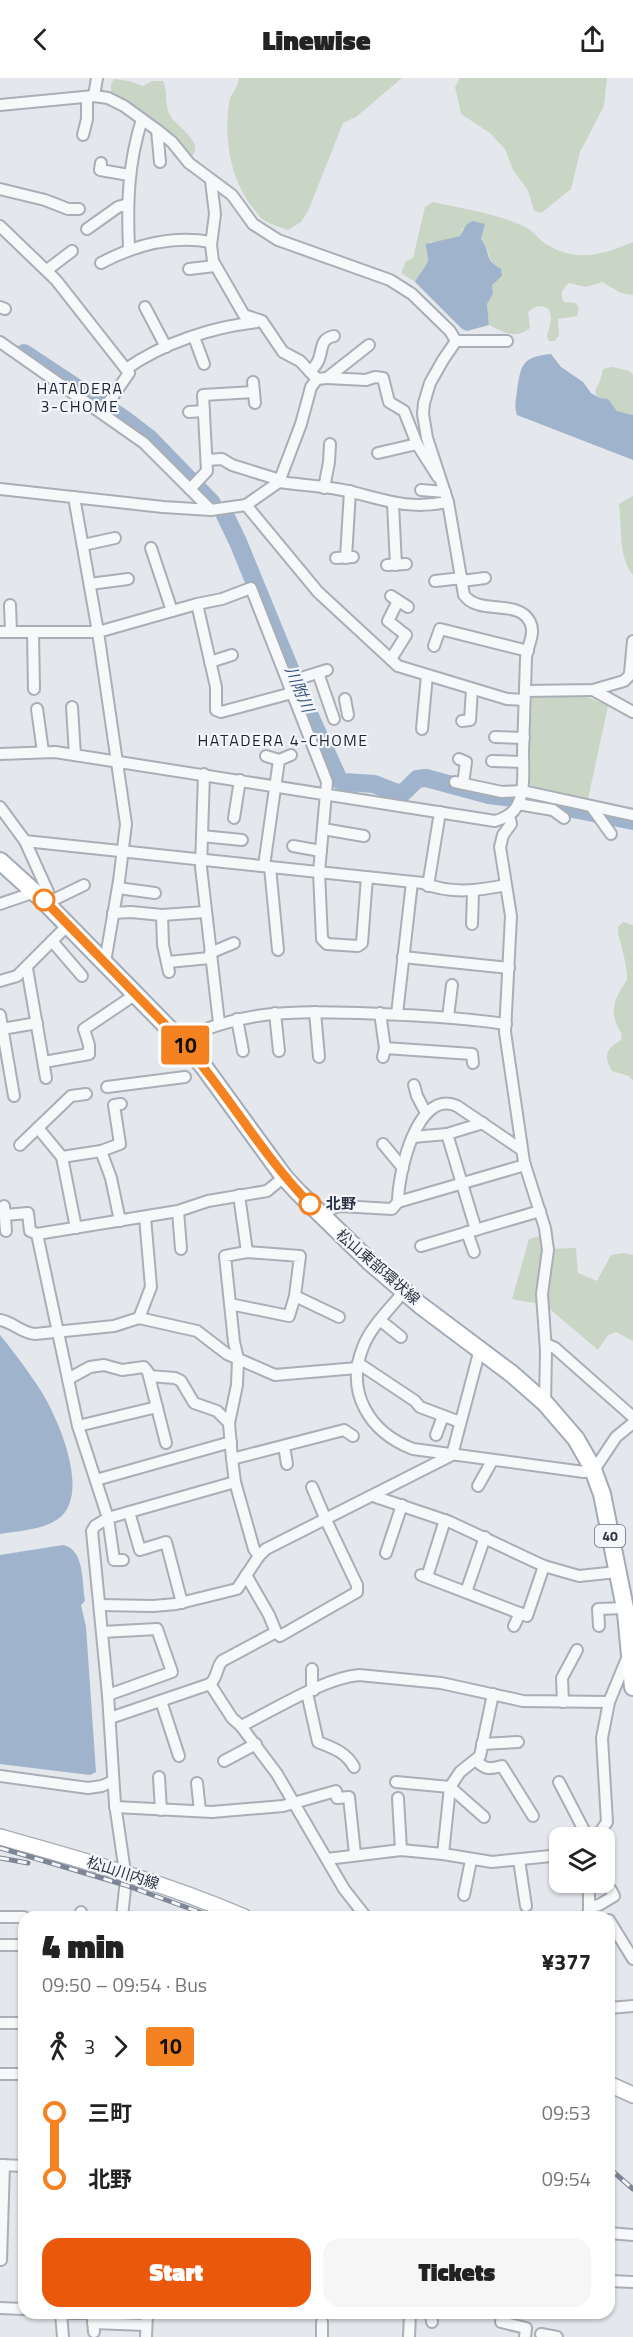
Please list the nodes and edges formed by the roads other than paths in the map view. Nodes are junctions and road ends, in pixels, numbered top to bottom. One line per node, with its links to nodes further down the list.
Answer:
1 (97, 78): 2 (street)
2 (90, 96): 3 (street); 4 (street); 6 (street)
3 (0, 105)
4 (142, 119): 5 (street); 9 (street)
5 (158, 130): 7 (street); 10 (street)
6 (83, 135)
7 (160, 162)
8 (101, 163): 9 (street)
9 (129, 175): 12 (street)
10 (211, 181): 16 (street); 29 (street)
11 (0, 189): 13 (street)
12 (128, 204): 15 (street); 17 (street)
13 (79, 208)
14 (0, 226): 22 (street)
15 (87, 229)
16 (211, 242): 17 (street); 20 (street)
17 (129, 249): 19 (street)
18 (72, 251): 22 (street)
19 (101, 263)
20 (215, 266): 21 (street); 24 (street)
21 (189, 269)
22 (47, 270): 33 (street)
23 (145, 307): 31 (street)
24 (262, 321): 26 (street); 34 (street)
25 (334, 336): 34 (street)
26 (194, 337): 31 (street); 32 (street)
27 (507, 340): 29 (street)
28 (0, 342): 36 (street)
29 (456, 342): 49 (street)
30 (369, 345): 34 (street)
31 (166, 347): 33 (street)
32 (204, 364)
33 (126, 369): 36 (street)
34 (318, 376): 40 (street); 43 (street)
35 (254, 392): 37 (street)
36 (105, 408): 44 (street)
37 (204, 411): 38 (street); 42 (street)
38 (189, 412)
39 (330, 444): 45 (street)
40 (417, 444): 41 (street); 49 (street)
41 (378, 453)
42 (207, 460): 43 (street); 44 (street)
43 (279, 481): 45 (street); 52 (street)
44 (193, 486): 53 (street)
45 (324, 488): 48 (street)
46 (0, 489): 50 (street)
47 (421, 490): 49 (street)
48 (350, 491): 51 (street); 57 (street)
49 (445, 492): 51 (street); 61 (street)
50 (74, 497): 53 (street); 55 (street)
51 (393, 504): 58 (street)
52 (246, 505): 53 (street); 75 (street)
53 (211, 510)
54 (115, 538): 55 (street)
55 (83, 545): 63 (street)
56 (151, 548): 67 (street)
57 (345, 558)
58 (396, 565)
59 (485, 578): 61 (street)
60 (128, 579): 63 (street)
61 (462, 579): 62 (street); 73 (street)
62 (435, 580)
63 (90, 584): 70 (street)
64 (399, 602): 75 (street)
65 (197, 604): 67 (street); 76 (street); 79 (street)
66 (10, 605): 68 (street)
67 (172, 611): 70 (street)
68 (6, 632): 69 (street)
69 (33, 632): 70 (street); 80 (street)
70 (98, 632): 100 (street)
71 (633, 641): 77 (street)
72 (434, 646): 73 (street)
73 (528, 651): 83 (street)
74 (232, 656): 76 (street)
75 (391, 659): 78 (street)
76 (210, 662): 79 (street)
77 (632, 673): 82 (street)
78 (427, 675): 81 (street); 89 (street)
79 (293, 684): 85 (street); 105 (street)
80 (34, 689)
81 (472, 689): 83 (street); 88 (street)
82 (593, 690): 83 (street); 87 (street)
83 (524, 696): 91 (street)
84 (72, 707): 95 (street)
85 (346, 708)
86 (37, 709): 92 (street)
87 (633, 711)
88 (462, 721)
89 (426, 722)
90 (495, 737): 91 (street)
91 (524, 738): 101 (street)
92 (43, 752): 93 (street); 95 (street)
93 (0, 754)
94 (291, 754): 98 (street)
95 (75, 755): 100 (street)
96 (266, 756): 98 (street)
97 (459, 759): 106 (street)
98 (279, 760): 104 (street)
99 (492, 761): 101 (street)
100 (117, 762): 102 (street); 121 (street)
101 (523, 762): 106 (street)
102 (204, 774): 103 (street); 116 (street)
103 (240, 780): 104 (street); 112 (street)
104 (275, 785): 105 (street); 125 (street)
105 (326, 794): 108 (street); 114 (street)
106 (520, 798): 109 (street); 110 (street); 113 (street)
107 (0, 807): 119 (street)
108 (440, 812): 110 (street); 130 (street)
109 (595, 812): 111 (street); 115 (street)
110 (509, 814): 131 (street)
111 (633, 815)
112 (234, 818)
113 (564, 818)
114 (323, 829): 117 (street); 122 (street)
115 (611, 834)
116 (202, 836): 118 (street); 123 (street)
117 (364, 836)
118 (242, 840)
119 (25, 841): 121 (street); 135 (street)
120 (293, 846): 122 (street)
121 (124, 850): 123 (street); 132 (street)
122 (321, 851): 126 (street)
123 (201, 859): 125 (street); 137 (street)
124 (0, 861): 135 (main road, 松山東部環状線 / 40)
125 (267, 867): 126 (street); 144 (street)
126 (319, 872): 127 (street); 127 (street)
127 (367, 877): 128 (street)
128 (412, 882): 130 (street); 146 (street)
129 (84, 885): 135 (street)
130 (428, 885): 133 (street)
131 (506, 885): 133 (street); 149 (street)
132 (118, 888): 134 (street); 138 (street)
133 (473, 892): 140 (street)
134 (155, 893)
135 (41, 898): 136 (street); 141 (main road, 松山東部環状線 / 40)
136 (0, 904)
137 (206, 912): 139 (street); 145 (street)
138 (113, 913): 139 (street); 147 (street)
139 (162, 915): 145 (street)
140 (472, 924)
141 (68, 925): 142 (street); 147 (main road, 松山東部環状線 / 40)
142 (52, 941): 148 (street); 150 (street)
143 (234, 943): 145 (street)
144 (277, 950)
145 (210, 955): 162 (street)
146 (403, 957): 149 (street); 157 (street)
147 (105, 962): 153 (main road, 松山東部環状線 / 40)
148 (27, 968): 151 (street); 161 (street)
149 (508, 968): 163 (street)
150 (82, 976)
151 (0, 981)
152 (452, 985): 159 (street)
153 (136, 994): 165 (main road, 松山東部環状線 / 40); 169 (street)
154 (315, 1012): 155 (street); 156 (street); 168 (street)
155 (275, 1013): 160 (street); 167 (street)
156 (380, 1013): 157 (street); 170 (street)
157 (397, 1014): 159 (street)
158 (0, 1015): 164 (street)
159 (448, 1017): 163 (street)
160 (237, 1019): 162 (street); 166 (street)
161 (37, 1023): 164 (street); 169 (street)
162 (219, 1023): 165 (street)
163 (506, 1024): 185 (street)
164 (2, 1029): 176 (street)
165 (180, 1040): 171 (main road, 松山東部環状線 / 40)
166 (243, 1051)
167 (279, 1051)
168 (319, 1057)
169 (44, 1062): 172 (street)
170 (473, 1063)
171 (201, 1064): 174 (street); 190 (main road, 松山東部環状線 / 40)
172 (46, 1078)
173 (414, 1085): 178 (street)
174 (107, 1087)
175 (86, 1094): 180 (street)
176 (14, 1096)
177 (121, 1104): 186 (street)
178 (426, 1113): 179 (street); 182 (street)
179 (483, 1123): 181 (street); 185 (street)
180 (38, 1128): 184 (street); 187 (street)
181 (447, 1134): 182 (street); 191 (street)
182 (413, 1137): 189 (street)
183 (383, 1144): 189 (street)
184 (20, 1145)
185 (522, 1150): 188 (street)
186 (101, 1151): 187 (street); 198 (street)
187 (62, 1157): 199 (street)
188 (525, 1165): 191 (street); 195 (street)
189 (403, 1168): 193 (street)
190 (284, 1177): 192 (street); 197 (main road, 松山東部環状線 / 40)
191 (461, 1182): 193 (street); 200 (street)
192 (238, 1195): 194 (street); 205 (street)
193 (398, 1202): 197 (street)
194 (177, 1211): 196 (street); 204 (street)
195 (540, 1211): 200 (street); 216 (street)
196 (145, 1216): 198 (street); 211 (street)
197 (322, 1216): 207 (main road, 松山東部環状線 / 40)
198 (120, 1221): 199 (street)
199 (76, 1228): 202 (street)
200 (472, 1231): 203 (street); 206 (street)
201 (6, 1232): 202 (street)
202 (37, 1234): 214 (street)
203 (422, 1246)
204 (181, 1249)
205 (247, 1252): 208 (street); 209 (street)
206 (474, 1252)
207 (404, 1291): 213 (street); 217 (main road, 松山東部環状線 / 40)
208 (296, 1296): 209 (street); 210 (street)
209 (230, 1304): 218 (street)
210 (339, 1317)
211 (139, 1318): 214 (street); 218 (street)
212 (0, 1320): 214 (street)
213 (381, 1321): 215 (street); 219 (street)
214 (58, 1332): 221 (street)
215 (401, 1337)
216 (546, 1344): 222 (street); 225 (street)
217 (480, 1349): 222 (main road, 松山東部環状線 / 40); 226 (street)
218 (238, 1359): 219 (street); 227 (street)
219 (358, 1366): 224 (street); 235 (street)
220 (149, 1376): 221 (street); 223 (street); 227 (street)
221 (68, 1379): 229 (street)
222 (544, 1403): 239 (main road, 松山東部環状線 / 40)
223 (157, 1407): 229 (street); 233 (street)
224 (443, 1416): 226 (street); 230 (street)
225 (633, 1417)
226 (460, 1422): 235 (street)
227 (229, 1423): 232 (street)
228 (633, 1423): 239 (street)
229 (78, 1426): 240 (street)
230 (436, 1435)
231 (353, 1436): 234 (street)
232 (231, 1442): 236 (street); 240 (street)
233 (166, 1443)
234 (284, 1446): 236 (street); 238 (street)
235 (452, 1455): 237 (street); 244 (street)
236 (232, 1459): 241 (street)
237 (492, 1461): 239 (street); 242 (street)
238 (287, 1464)
239 (594, 1470): 255 (main road, 松山東部環状線 / 40)
240 (96, 1480): 247 (street)
241 (235, 1482): 246 (street); 252 (street)
242 (478, 1486)
243 (312, 1487): 248 (street)
244 (373, 1496): 245 (street); 248 (street)
245 (402, 1505): 249 (street); 251 (street)
246 (129, 1512): 247 (street); 258 (street)
247 (108, 1518): 253 (street); 259 (street)
248 (326, 1520): 252 (street); 265 (street)
249 (445, 1520): 250 (street); 257 (street)
250 (485, 1537): 254 (street); 257 (street)
251 (386, 1553)
252 (259, 1556): 256 (street)
253 (123, 1560)
254 (544, 1566): 255 (street); 261 (street)
255 (617, 1572): 260 (main road, 松山東部環状線 / 40)
256 (246, 1575): 258 (street); 265 (street)
257 (466, 1592): 261 (street)
258 (182, 1603): 259 (street)
259 (100, 1605): 264 (street)
260 (628, 1611): 263 (street); 267 (main road, 松山東部環状線 / 40)
261 (520, 1613): 262 (street)
262 (514, 1626)
263 (599, 1626)
264 (102, 1632): 273 (street); 273 (street)
265 (276, 1632): 269 (street)
266 (578, 1650): 275 (street)
267 (630, 1650): 270 (main road, 松山東部環状線 / 40); 276 (street)
268 (312, 1669): 271 (street)
269 (210, 1684): 274 (street); 278 (street)
270 (633, 1686)
271 (310, 1692): 272 (street); 278 (street); 285 (street)
272 (493, 1694): 275 (street); 281 (street)
273 (108, 1695): 277 (street)
274 (161, 1701): 277 (street); 282 (street)
275 (563, 1702): 276 (street)
276 (609, 1702): 301 (street)
277 (110, 1718): 288 (street)
278 (241, 1726): 280 (street)
279 (518, 1742): 281 (street)
280 (256, 1744): 283 (street); 294 (street)
281 (482, 1744): 284 (street)
282 (179, 1756)
283 (224, 1761)
284 (477, 1761): 292 (street); 298 (street)
285 (354, 1767)
286 (0, 1776): 288 (street)
287 (159, 1777): 296 (street)
288 (113, 1781): 295 (street)
289 (396, 1782): 292 (street)
290 (560, 1782): 300 (street)
291 (197, 1783): 297 (street)
292 (450, 1787): 299 (street); 305 (street)
293 (398, 1798): 303 (street)
294 (295, 1803): 297 (street); 304 (street); 307 (street)
295 (115, 1807): 296 (street); 310 (street)
296 (161, 1810): 297 (street)
297 (200, 1811)
298 (533, 1816)
299 (484, 1817)
300 (582, 1827)
301 (604, 1827)
302 (0, 1837): 310 (main road, 松山川内線)
303 (401, 1850): 304 (street); 305 (street)
304 (356, 1854): 307 (street)
305 (443, 1854): 308 (street)
306 (549, 1856): 309 (street)
307 (327, 1859): 318 (street)
308 (471, 1860): 309 (street); 313 (street)
309 (519, 1860): 314 (street)
310 (124, 1873): 316 (street); 317 (main road, 松山川内線)
311 (591, 1893): 315 (street)
312 (612, 1893): 315 (street)
313 (464, 1895)
314 (526, 1906)
315 (593, 1910)
316 (123, 1911)
317 (229, 1911)
318 (361, 1911)
319 (0, 1917): 320 (street)
320 (18, 1917)
321 (615, 1930): 324 (street)
322 (0, 1945): 323 (street)
323 (18, 1945)
324 (633, 1959)
325 (633, 2006): 326 (street)
326 (615, 2008)
327 (0, 2023): 328 (street)
328 (18, 2023)
329 (0, 2074): 330 (street)
330 (18, 2074)
331 (615, 2087): 332 (main road)
332 (633, 2095)
333 (2, 2165): 334 (street); 337 (street)
334 (18, 2166)
335 (615, 2234): 336 (street)
336 (633, 2235)
337 (1, 2260)
338 (615, 2280): 339 (street)
339 (633, 2282)
340 (0, 2308): 341 (street)
341 (18, 2309)
342 (62, 2319): 349 (street)
343 (146, 2319): 348 (street)
344 (410, 2319): 352 (street)
345 (502, 2319): 353 (street)
346 (322, 2322): 351 (street)
347 (92, 2323): 348 (street)
348 (146, 2325): 350 (street)
349 (63, 2337)
350 (146, 2337)
351 (322, 2337)
352 (409, 2337)
353 (525, 2337)

